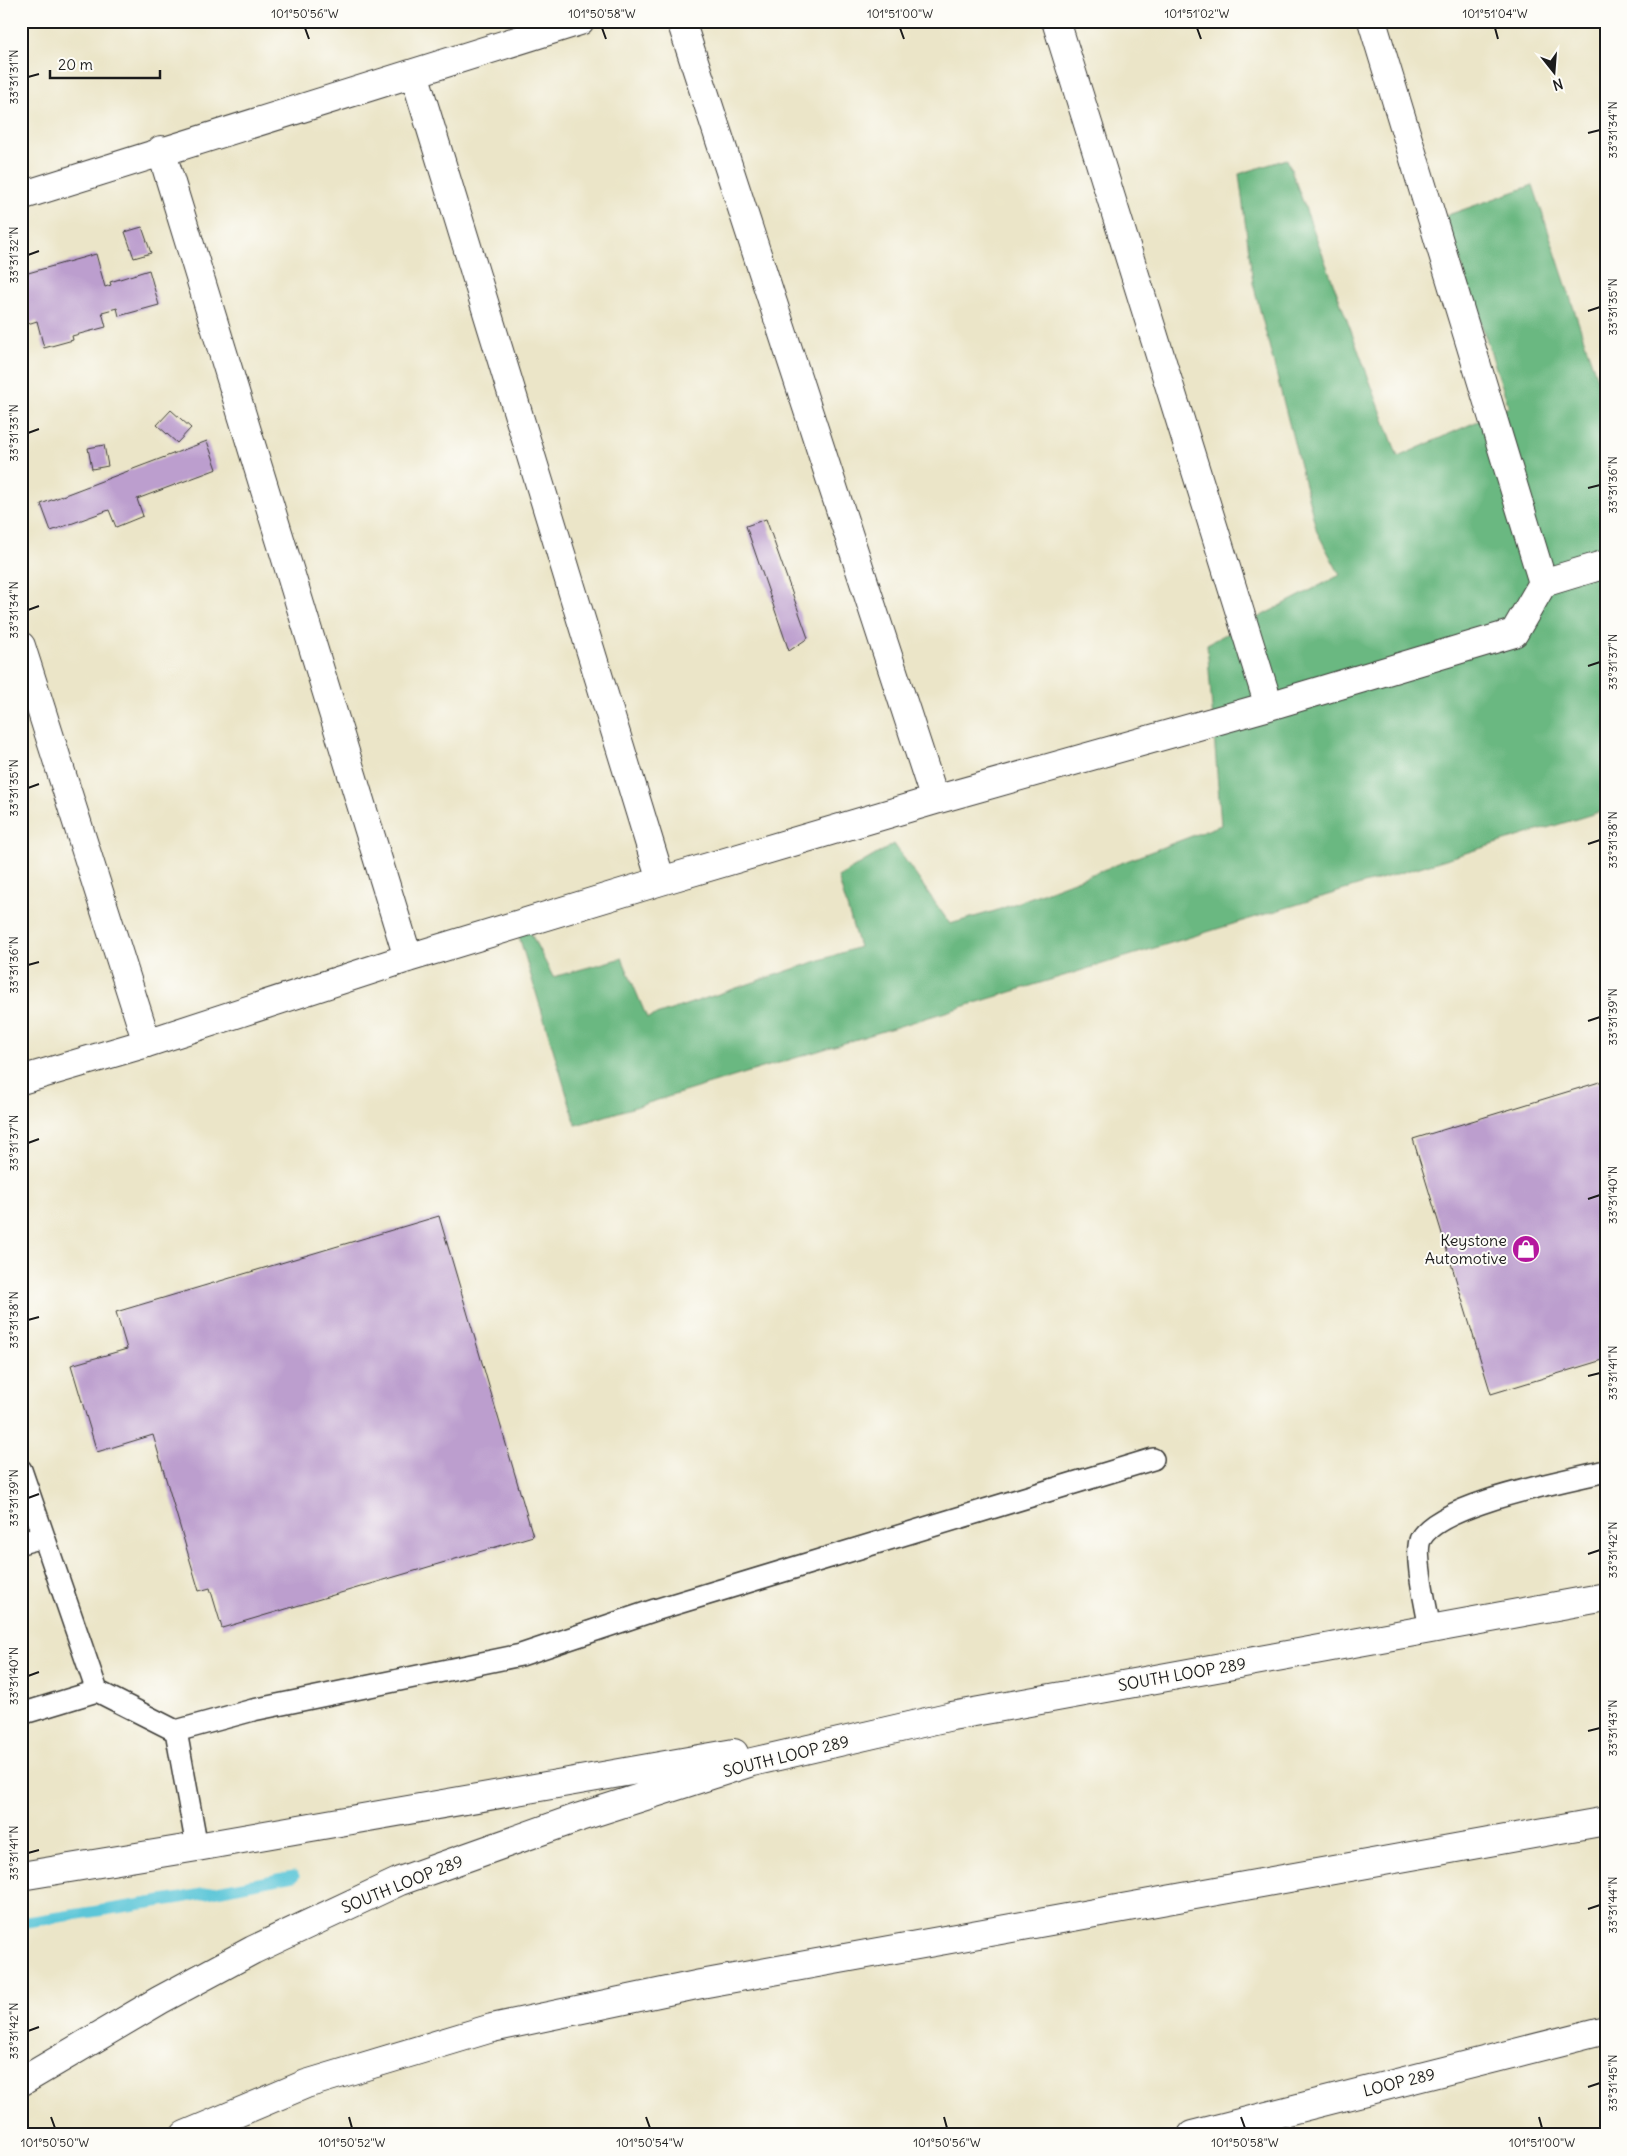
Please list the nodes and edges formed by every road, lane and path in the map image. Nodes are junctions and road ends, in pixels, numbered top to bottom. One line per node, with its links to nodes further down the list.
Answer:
1 (580, 21): 5 (main road)
2 (681, 21): 12 (main road)
3 (1056, 21): 11 (main road)
4 (1372, 21): 9 (main road)
5 (414, 73): 6 (main road); 13 (main road)
6 (161, 150): 7 (main road); 14 (main road)
7 (21, 196)
8 (1606, 564): 9 (main road)
9 (1544, 583): 11 (main road)
10 (21, 646): 15 (main road)
11 (1269, 706): 12 (main road)
12 (935, 800): 13 (main road)
13 (661, 881): 14 (main road)
14 (408, 958): 15 (main road)
15 (147, 1043): 16 (main road)
16 (21, 1080)
17 (1154, 1459): 27 (lane)
18 (21, 1470): 20 (lane)
19 (1606, 1471): 23 (lane)
20 (43, 1537): 21 (lane); 24 (lane)
21 (21, 1544)
22 (1606, 1597): 23 (main road, SOUTH LOOP 289)
23 (1430, 1629): 26 (main road, SOUTH LOOP 289)
24 (97, 1691): 25 (lane); 27 (lane)
25 (21, 1714)
26 (952, 1716): 29 (main road); 32 (main road, SOUTH LOOP 289)
27 (176, 1731): 29 (lane)
28 (1606, 1821): 33 (main road)
29 (197, 1847): 30 (main road)
30 (21, 1876)
31 (1606, 2030): 34 (main road, LOOP 289)
32 (21, 2082)
33 (185, 2135)
34 (1192, 2135)

